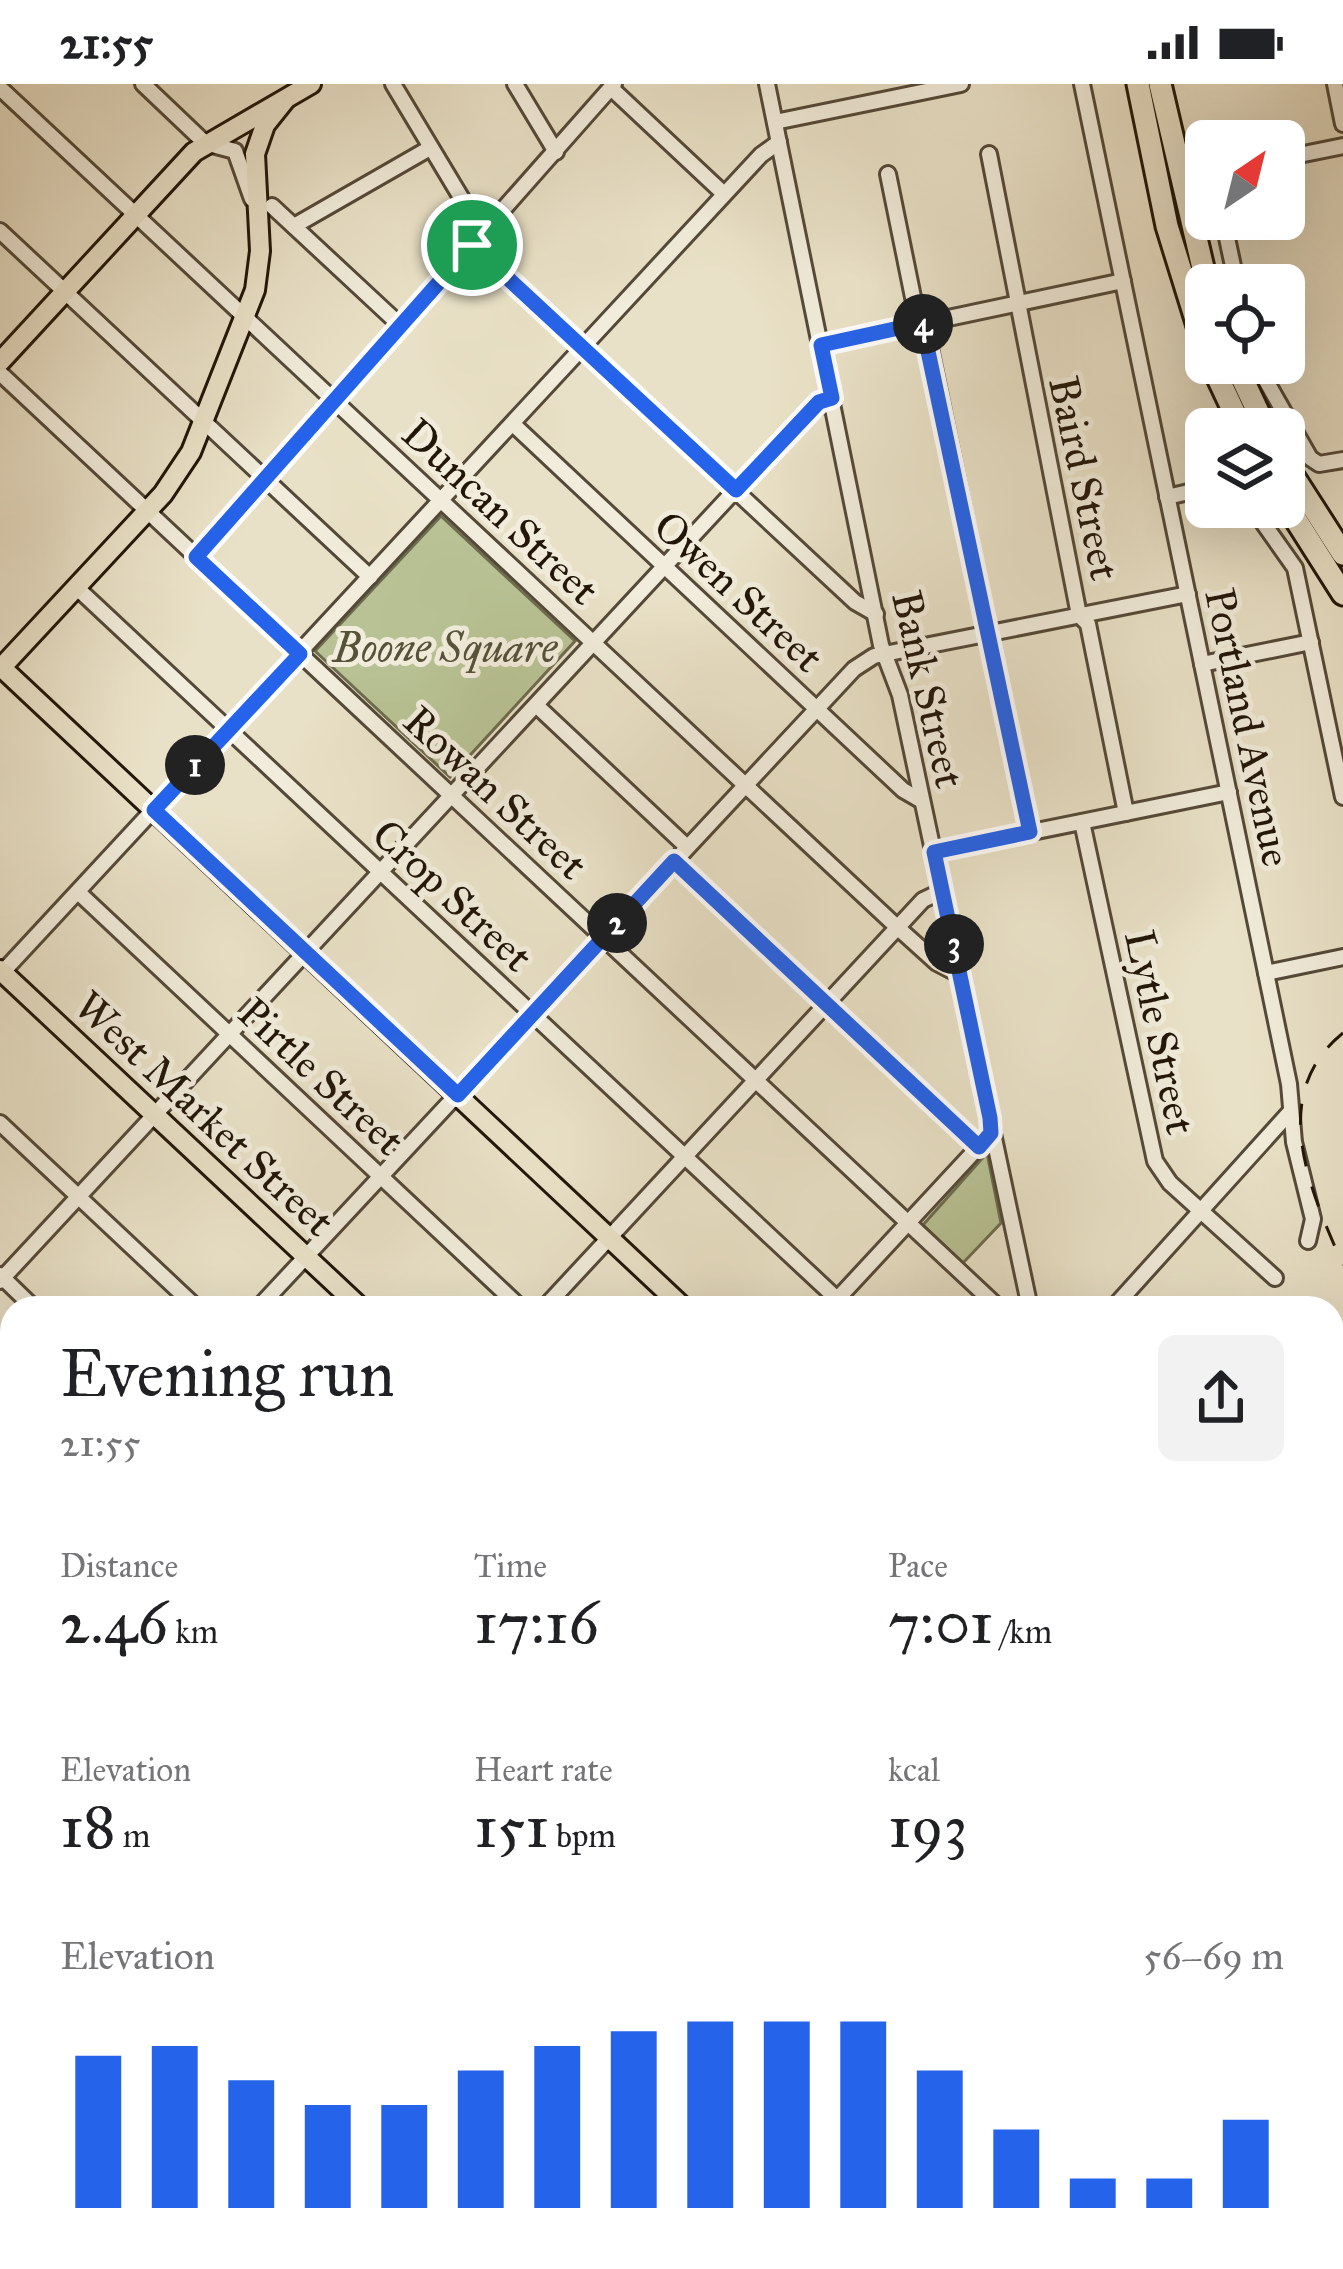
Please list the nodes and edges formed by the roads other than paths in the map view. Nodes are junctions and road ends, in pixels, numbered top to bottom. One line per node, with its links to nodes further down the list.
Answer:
1 (143, 84): 18 (street)
2 (310, 84): 14 (main road)
3 (393, 84): 20 (street)
4 (515, 84): 21 (street)
5 (767, 84): 15 (street, Bank Street)
6 (961, 84): 12 (street)
7 (1082, 84): 32 (street, Portland Avenue)
8 (1138, 84): 33 (highway)
9 (1160, 84): 31 (highway)
10 (1335, 84): 16 (street)
11 (613, 86): 21 (street); 25 (street)
12 (928, 87): 15 (street)
13 (0, 88): 27 (street, Duncan Street)
14 (285, 94): 18 (main road); 26 (main road)
15 (776, 122): 17 (street, Bank Street)
16 (1343, 124)
17 (779, 142): 25 (street); 39 (street, Bank Street)
18 (205, 143): 26 (street); 27 (main road)
19 (1343, 146): 23 (street)
20 (430, 148): 28 (street); 30 (street)
21 (556, 152): 30 (street)
22 (989, 154): 35 (street, Baird Street)
23 (1305, 154)
24 (888, 174): 37 (street)
25 (724, 194): 40 (street)
26 (264, 208): 28 (street); 36 (main road)
27 (137, 215): 34 (main road); 36 (street, Duncan Street)
28 (294, 226): 38 (street)
29 (0, 231): 34 (street)
30 (478, 240): 38 (street); 40 (street)
31 (1202, 264)
32 (1123, 281): 35 (street); 53 (street, Portland Avenue)
33 (1185, 284)
34 (65, 292): 41 (main road); 46 (street)
35 (1018, 303): 37 (street); 66 (street, Baird Street)
36 (247, 319): 45 (street, Duncan Street); 46 (main road)
37 (922, 323): 39 (street); 67 (street)
38 (401, 326): 45 (street)
39 (821, 345): 44 (street, Bank Street)
40 (583, 348): 47 (street); 50 (street)
41 (0, 362)
42 (0, 373): 55 (street, Rowan Street)
43 (1268, 384): 48 (street)
44 (832, 398): 50 (street); 65 (street, Bank Street)
45 (335, 400): 49 (street); 54 (street, Duncan Street)
46 (203, 421): 49 (street); 55 (main road)
47 (513, 424): 54 (street); 60 (street, Owen Street)
48 (1343, 460)
49 (266, 478): 59 (street); 61 (street)
50 (736, 490): 60 (street); 65 (street)
51 (1185, 492): 53 (street)
52 (1305, 495): 58 (highway)
53 (1167, 496): 63 (street, Portland Avenue)
54 (442, 501): 61 (street); 69 (street, Duncan Street)
55 (147, 511): 59 (street, Rowan Street); 62 (main road)
56 (1269, 528): 68 (street)
57 (1301, 528): 64 (highway)
58 (1343, 554)
59 (196, 557): 70 (street, Rowan Street)
60 (664, 566): 69 (street); 75 (street, Owen Street)
61 (370, 577): 70 (street)
62 (76, 587): 73 (main road); 76 (street, Crop Street)
63 (1188, 593): 66 (street); 72 (street, Portland Avenue)
64 (1343, 594)
65 (876, 614): 71 (street, Bank Street)
66 (1079, 615): 67 (street); 83 (street, Baird Street)
67 (990, 635): 71 (street); 85 (street)
68 (1311, 642): 72 (street); 80 (street)
69 (593, 643): 74 (street); 77 (street, Duncan Street)
70 (300, 654): 76 (street); 79 (street, Rowan Street)
71 (886, 655): 75 (street); 81 (street, Bank Street)
72 (1202, 664): 78 (street, Portland Avenue)
73 (0, 667): 82 (main road)
74 (536, 705): 79 (street); 86 (street)
75 (816, 709): 77 (street); 81 (street, Owen Street)
76 (228, 730): 82 (street); 89 (street, Crop Street)
77 (745, 785): 86 (street); 92 (street, Duncan Street)
78 (1228, 792): 83 (street); 97 (street, Portland Avenue)
79 (452, 795): 89 (street); 93 (street, Rowan Street)
80 (1343, 797)
81 (922, 801): 87 (street, Bank Street)
82 (154, 810): 91 (street); 94 (main road)
83 (1126, 813): 84 (street)
84 (1082, 822): 85 (street); 112 (street, Lytle Street)
85 (1030, 832): 87 (street)
86 (687, 847): 88 (street)
87 (934, 852): 90 (street, Bank Street)
88 (674, 861): 93 (street); 99 (street)
89 (381, 872): 94 (street); 100 (street, Crop Street)
90 (943, 891): 92 (street); 98 (street, Bank Street)
91 (78, 892): 96 (street); 101 (street, Pirtle Street)
92 (897, 927): 98 (street, Duncan Street); 99 (street)
93 (603, 938): 100 (street); 102 (street, Rowan Street)
94 (306, 953): 101 (street); 103 (main road)
95 (1343, 957): 97 (street)
96 (1, 972): 105 (main road, West Market Street)
97 (1266, 973): 104 (street, Portland Avenue)
98 (960, 975): 107 (street, Bank Street)
99 (826, 1004): 102 (street); 108 (street)
100 (532, 1014): 103 (street); 109 (street, Crop Street)
101 (230, 1034): 105 (street); 110 (street, Pirtle Street)
102 (756, 1080): 109 (street); 113 (street, Rowan Street)
103 (458, 1095): 110 (street); 114 (main road)
104 (1291, 1107): 112 (street); 115 (street, Portland Avenue)
105 (154, 1115): 111 (street); 116 (main road, West Market Street)
106 (0, 1123): 111 (street)
107 (991, 1133): 108 (street); 128 (street, Bank Street)
108 (979, 1147): 113 (street)
109 (684, 1157): 114 (street); 125 (street, Crop Street)
110 (381, 1176): 116 (street); 122 (street, Pirtle Street)
111 (79, 1196): 117 (street); 119 (street)
112 (1202, 1212): 118 (street, Lytle Street); 129 (street)
113 (906, 1222): 126 (street); 127 (street, Rowan Street)
114 (609, 1237): 123 (street); 124 (main road)
115 (1308, 1240)
116 (307, 1257): 120 (street); 121 (main road, West Market Street)
117 (1, 1278)
118 (1275, 1278)
119 (184, 1296)
120 (270, 1296)
121 (348, 1296)
122 (508, 1296)
123 (555, 1296)
124 (671, 1296)
125 (825, 1296)
126 (840, 1296)
127 (986, 1296)
128 (1027, 1296)
129 (1123, 1296)

